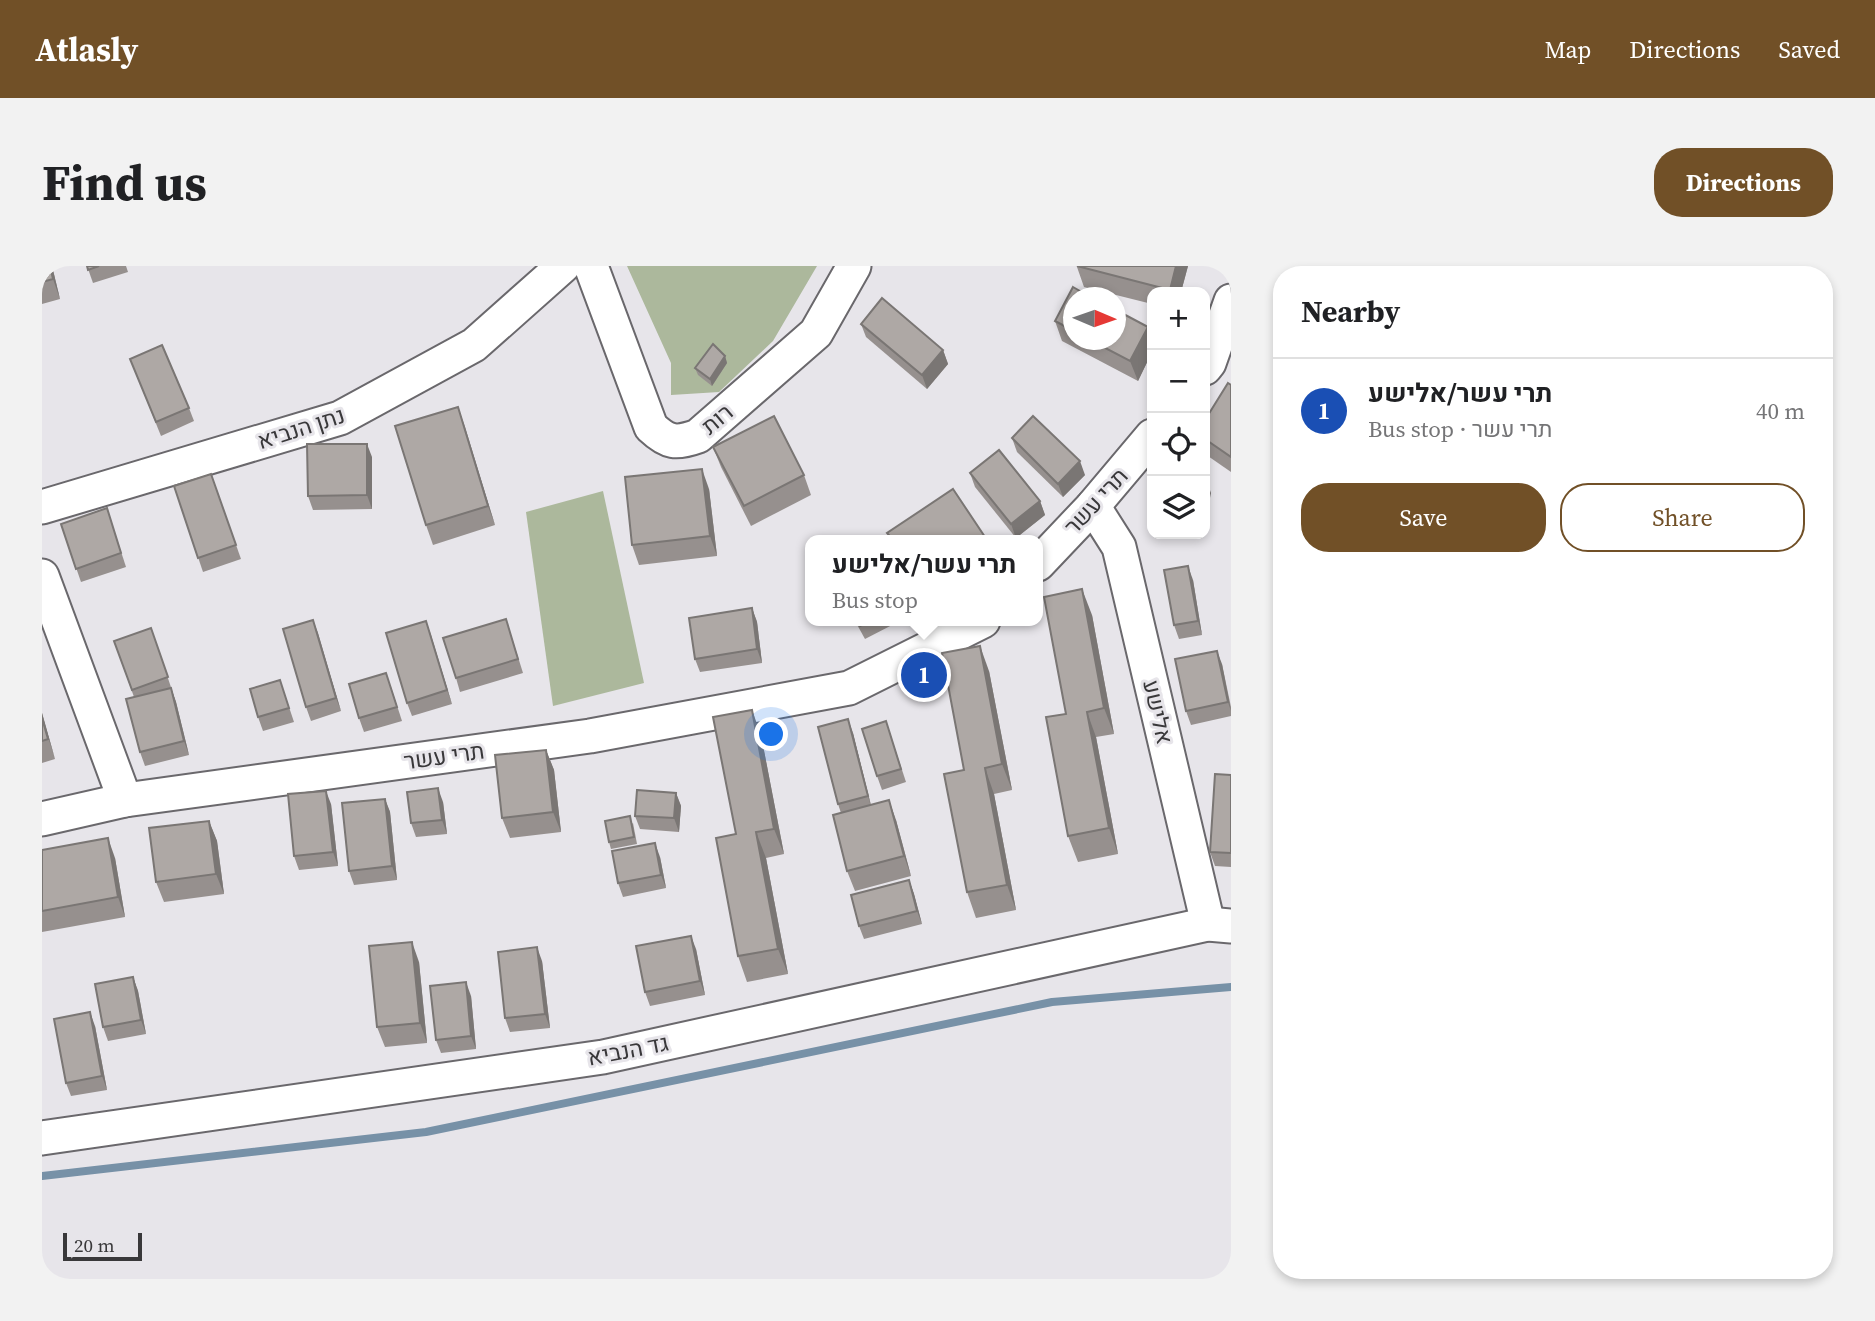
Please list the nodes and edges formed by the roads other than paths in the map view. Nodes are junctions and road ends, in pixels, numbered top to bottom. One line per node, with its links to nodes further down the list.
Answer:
1 (563, 266): 8 (street, נתן הנביא)
2 (591, 266): 3 (street, רות)
3 (854, 266)
4 (1231, 300): 5 (street)
5 (1215, 367)
6 (1147, 442): 7 (street, תרי עשר)
7 (1093, 506): 9 (street, תרי עשר); 14 (street, אלישע)
8 (42, 507)
9 (1043, 559)
10 (42, 576): 12 (street)
11 (973, 626): 12 (street, תרי עשר)
12 (125, 800): 13 (street, תרי עשר)
13 (42, 819)
14 (1219, 925): 15 (street, גד הנביא)
15 (42, 1138)

